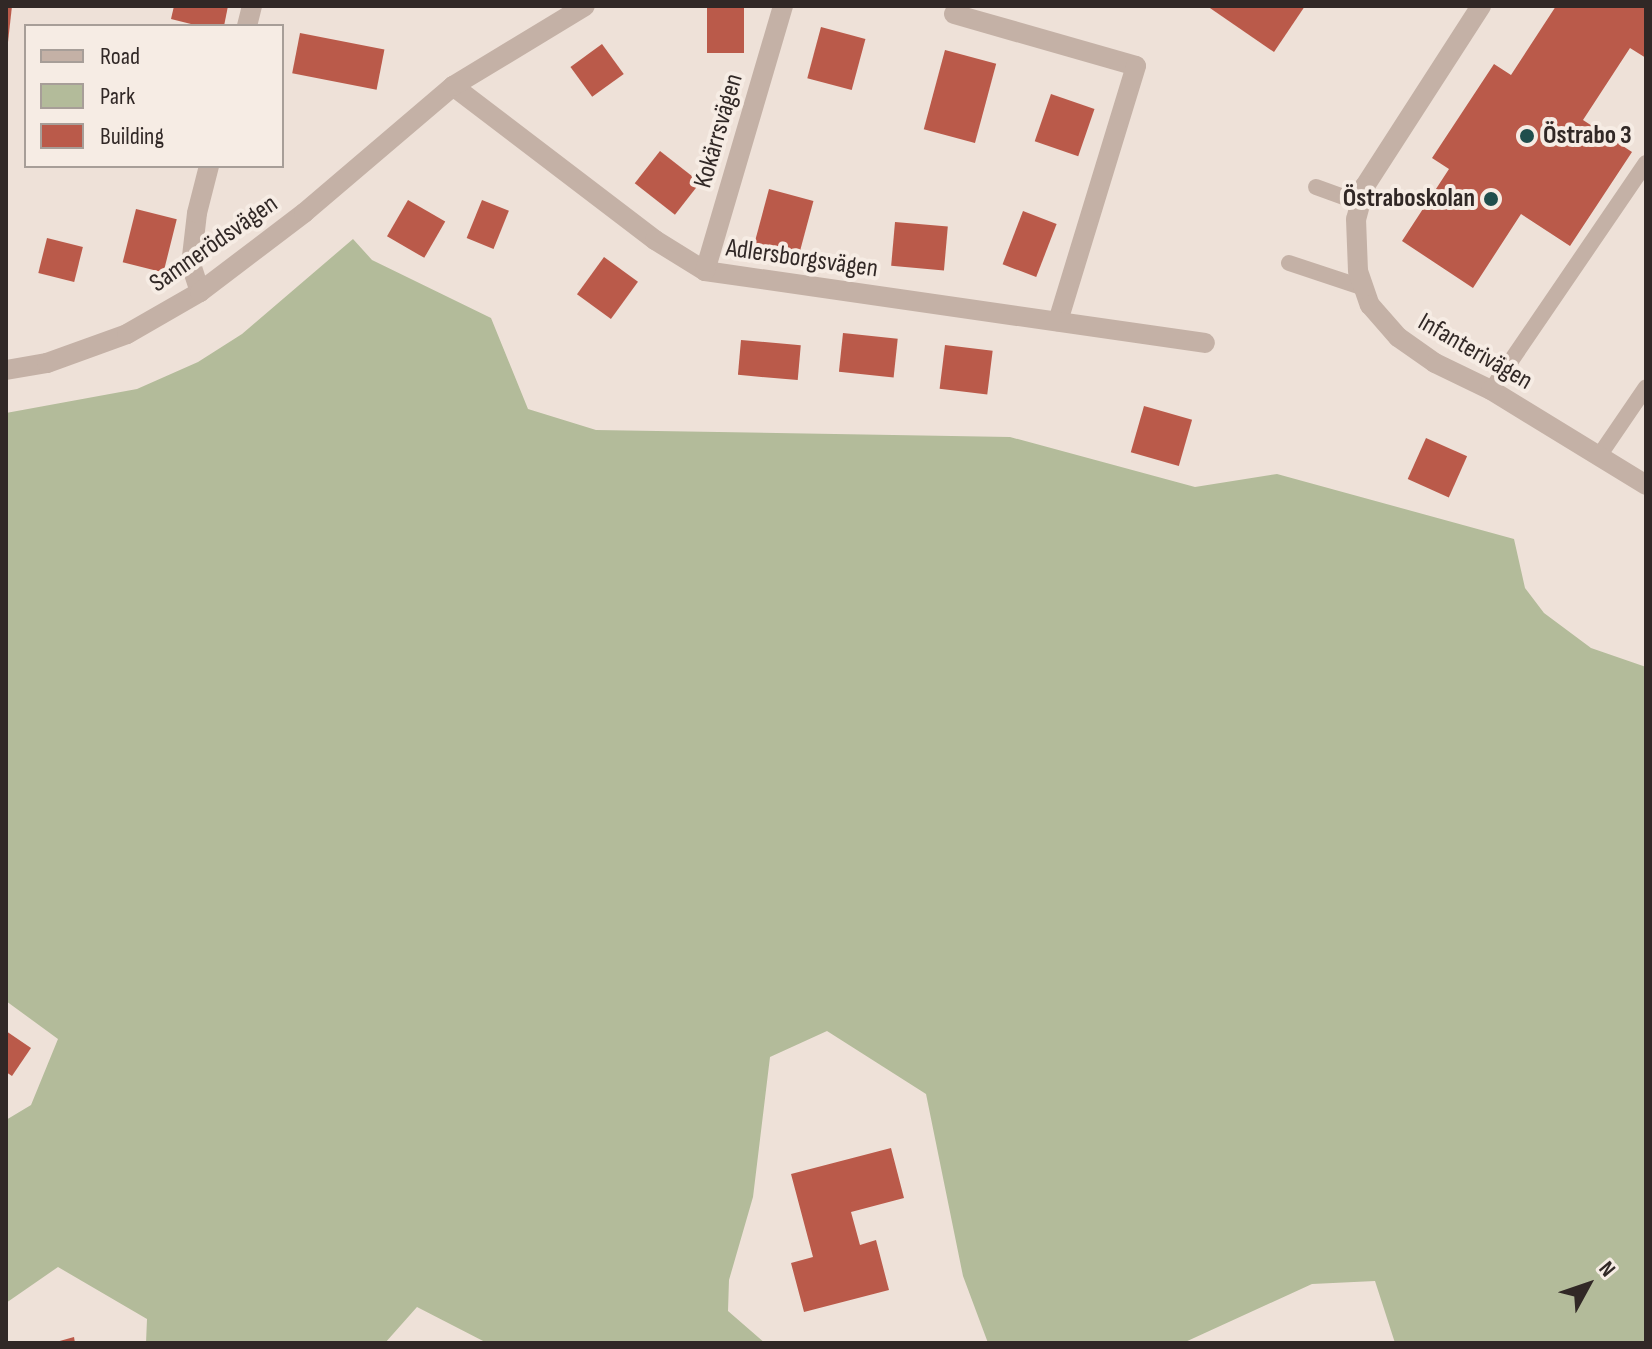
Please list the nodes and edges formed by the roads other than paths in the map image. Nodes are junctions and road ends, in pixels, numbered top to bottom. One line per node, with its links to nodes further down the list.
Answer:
1 (585, 6): 5 (street, Samnerödsvägen)
2 (783, 6): 11 (street, Kokärrsvägen)
3 (1481, 6): 9 (street, Infanterivägen)
4 (954, 14): 14 (street)
5 (453, 86): 11 (street, Adlersborgsvägen); 13 (street, Samnerödsvägen)
6 (1646, 163): 18 (lane)
7 (208, 168): 13 (street)
8 (1316, 187): 9 (lane)
9 (1360, 203): 12 (street, Infanterivägen)
10 (1289, 263): 12 (lane)
11 (705, 271): 14 (street, Adlersborgsvägen)
12 (1364, 288): 18 (street, Infanterivägen)
13 (200, 292): 16 (street, Samnerödsvägen)
14 (1058, 321): 15 (street, Adlersborgsvägen)
15 (1205, 343)
16 (6, 370)
17 (1646, 387): 19 (lane)
18 (1491, 390): 19 (street, Infanterivägen)
19 (1599, 456): 20 (street, Infanterivägen)
20 (1646, 485)

